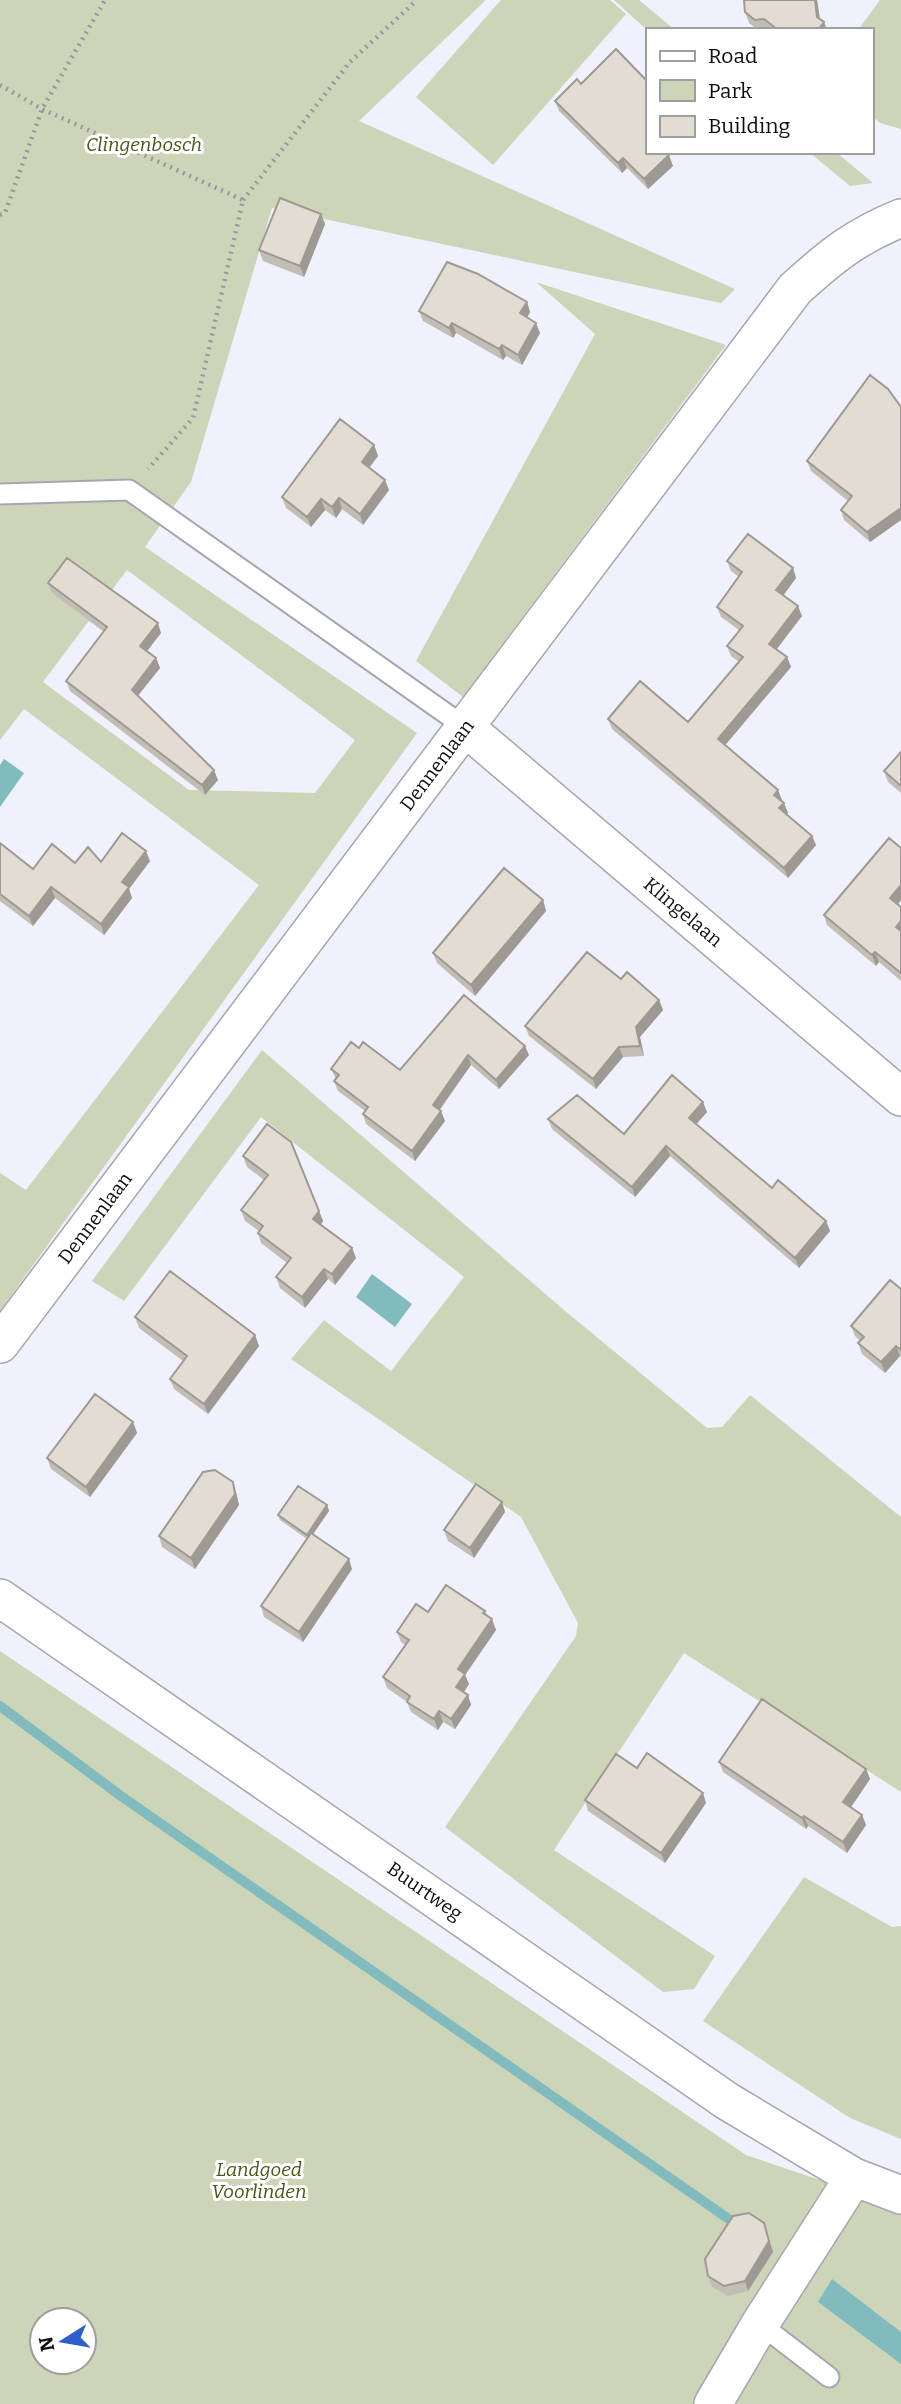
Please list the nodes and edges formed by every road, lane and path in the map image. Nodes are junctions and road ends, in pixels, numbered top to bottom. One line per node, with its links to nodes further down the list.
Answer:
1 (106, 0): 4 (path)
2 (417, 0): 5 (path)
3 (0, 85): 4 (path)
4 (42, 109): 5 (path); 6 (path)
5 (243, 200): 8 (path)
6 (0, 215)
7 (901, 218): 10 (street, Dennenlaan)
8 (129, 490): 9 (lane); 10 (lane)
9 (0, 494)
10 (465, 727): 11 (street, Klingelaan); 12 (street, Dennenlaan)
11 (901, 1097)
12 (0, 1344)
13 (0, 1598): 14 (street, Buurtweg)
14 (854, 2177): 15 (street, Buurtweg); 16 (street)
15 (901, 2195)
16 (760, 2324): 17 (lane); 18 (street)
17 (829, 2377)
18 (713, 2404)

